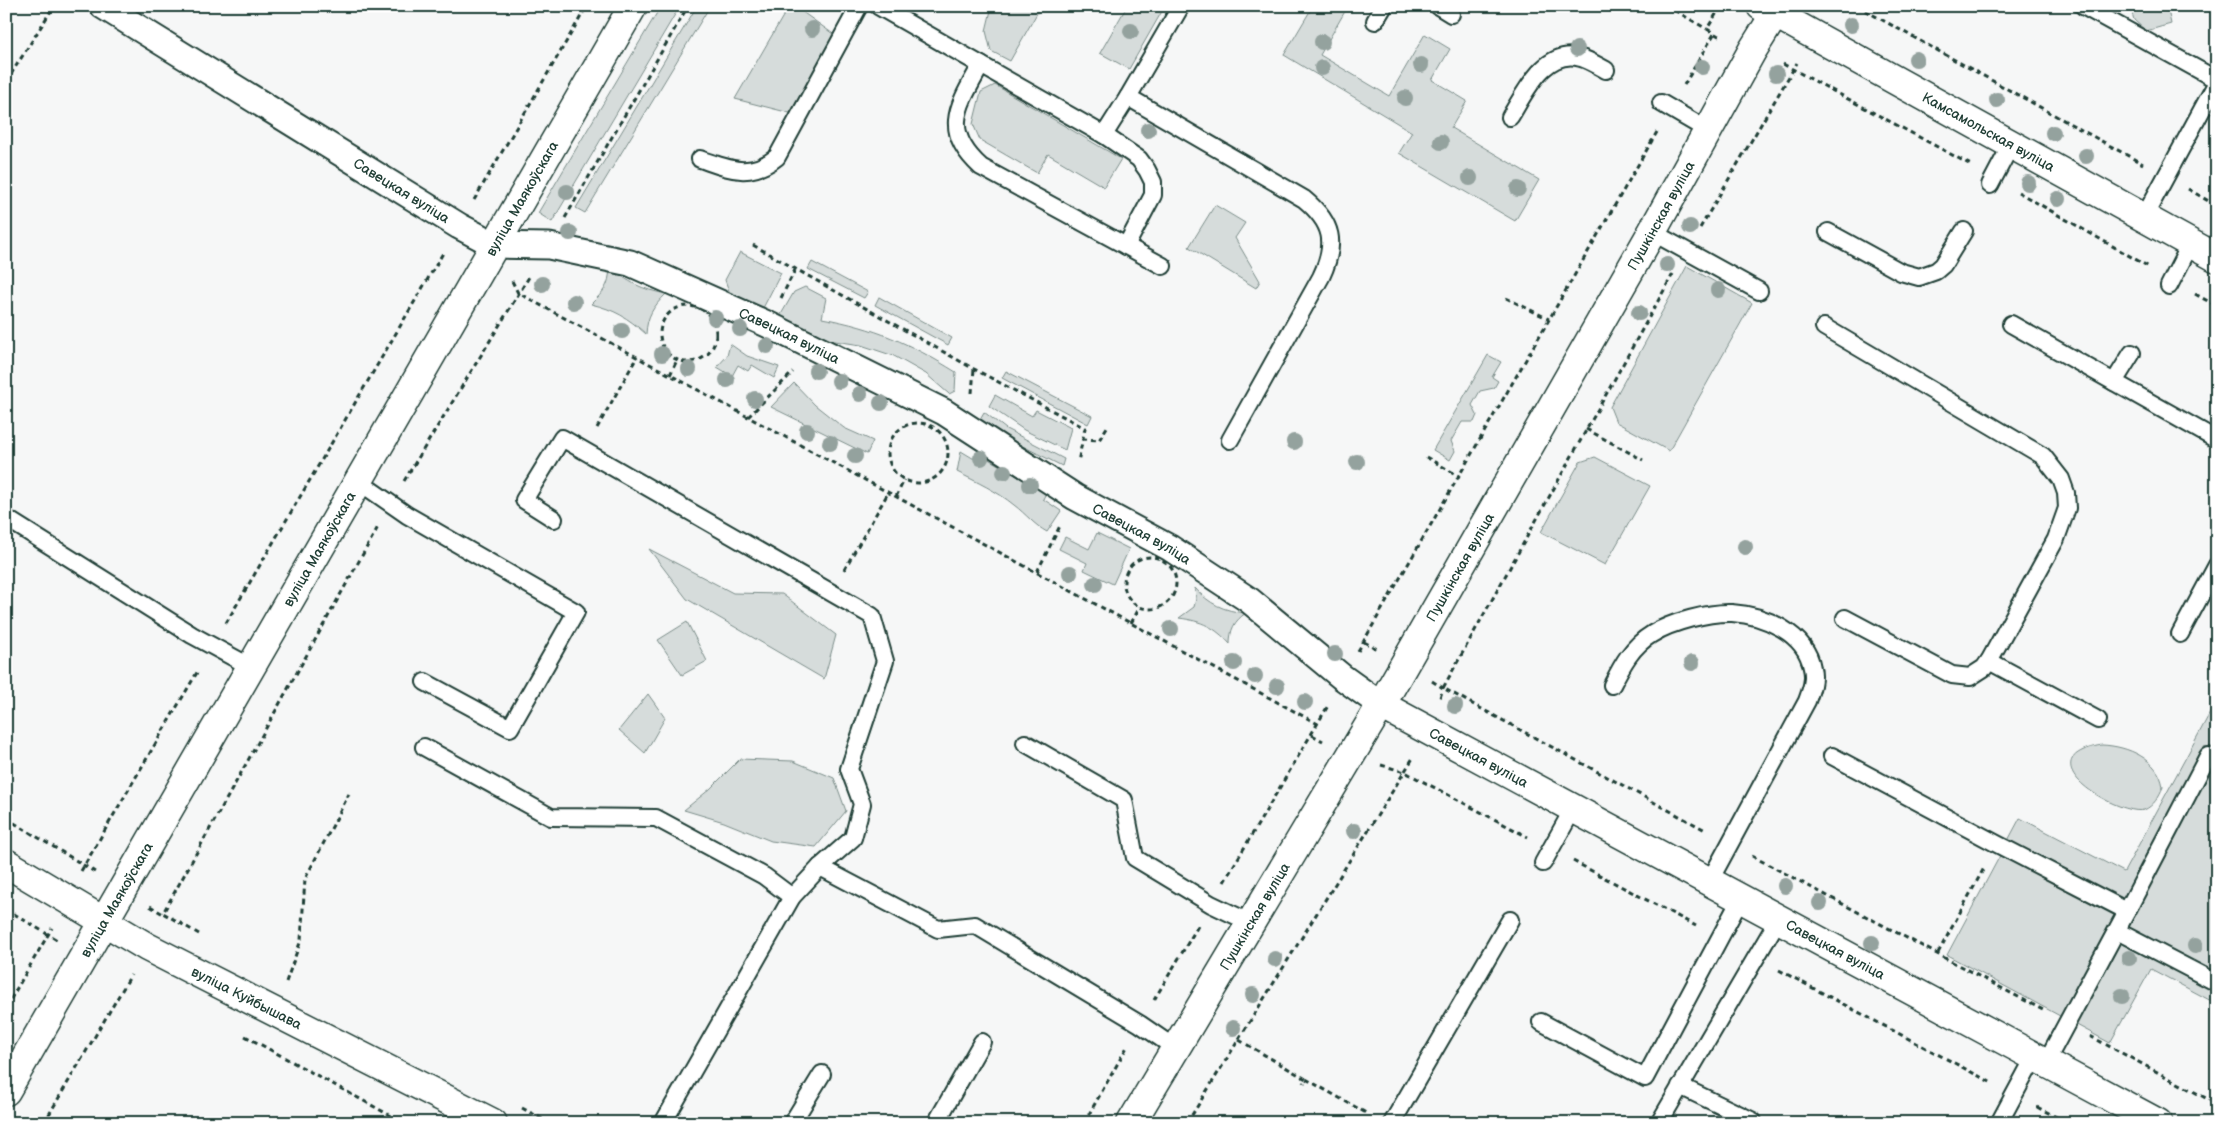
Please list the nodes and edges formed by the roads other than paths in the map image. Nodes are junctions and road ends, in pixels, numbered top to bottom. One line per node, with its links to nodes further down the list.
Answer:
1 (103, 6): 26 (street, Савецкая вуліца)
2 (633, 6): 26 (street, вуліца Маякоўскага)
3 (859, 6): 19 (lane)
4 (878, 6): 10 (lane)
5 (1181, 6): 13 (lane)
6 (1384, 6): 9 (lane)
7 (2084, 6): 12 (lane)
8 (1772, 9): 16 (street, Пушкінская вуліца); 18 (street, Камсамольская вуліца)
9 (1375, 21)
10 (981, 65): 17 (lane); 27 (lane)
11 (1606, 70): 15 (lane)
12 (2217, 81): 21 (lane)
13 (1128, 97): 17 (lane); 36 (lane)
14 (1666, 106): 16 (lane)
15 (1510, 117)
16 (1709, 131): 23 (street, Пушкінская вуліца)
17 (1104, 135): 27 (lane)
18 (2012, 145): 20 (lane); 21 (street, Камсамольская вуліца)
19 (700, 159)
20 (1990, 185)
21 (2144, 217): 25 (street, Камсамольская вуліца)
22 (1964, 230): 24 (lane)
23 (1652, 232): 31 (lane); 48 (street, Пушкінская вуліца)
24 (1828, 232)
25 (2191, 243): 28 (street, Камсамольская вуліца); 30 (lane)
26 (495, 245): 38 (street, вуліца Маякоўскага); 48 (street, Савецкая вуліца)
27 (1126, 246): 29 (lane)
28 (2217, 258)
29 (1163, 266)
30 (2168, 286)
31 (1759, 291)
32 (2011, 324): 35 (lane)
33 (1824, 327): 44 (lane)
34 (2132, 353): 35 (lane)
35 (2114, 382): 37 (lane)
36 (1230, 440)
37 (2217, 440)
38 (358, 482): 45 (street, вуліца Маякоўскага); 46 (lane)
39 (6, 518): 45 (lane)
40 (554, 519): 57 (lane)
41 (2217, 565): 43 (lane)
42 (1845, 618): 44 (lane)
43 (2180, 634)
44 (1989, 661): 49 (lane)
45 (251, 667): 64 (street, вуліца Маякоўскага)
46 (425, 682)
47 (1612, 685): 58 (lane)
48 (1381, 705): 54 (street, Савецкая вуліца); 65 (street, Пушкінская вуліца)
49 (2098, 720)
50 (1024, 743): 65 (lane)
51 (424, 747): 59 (lane)
52 (1832, 756): 61 (lane)
53 (2217, 760): 61 (lane)
54 (1573, 809): 56 (lane); 58 (street, Савецкая вуліца)
55 (6, 863): 64 (street, вуліца Куйбышава)
56 (1543, 863)
57 (820, 868): 59 (lane); 70 (lane)
58 (1709, 882): 60 (street, Савецкая вуліца)
59 (792, 897): 77 (lane)
60 (1740, 900): 63 (street, Савецкая вуліца); 68 (lane)
61 (2127, 910): 66 (lane)
62 (1510, 920): 81 (lane)
63 (1778, 920): 71 (street, Савецкая вуліца); 73 (lane)
64 (104, 922): 74 (street, вуліца Маякоўскага); 76 (street, вуліца Куйбышава)
65 (1251, 923): 70 (street, Пушкінская вуліца)
66 (2117, 931): 67 (lane); 71 (lane)
67 (2217, 983)
68 (1540, 1022)
69 (982, 1042): 79 (lane)
70 (1175, 1048): 80 (street, Пушкінская вуліца)
71 (2041, 1059): 83 (lane); 84 (street, Савецкая вуліца)
72 (822, 1074): 78 (lane)
73 (1680, 1086): 75 (lane); 82 (lane)
74 (6, 1091)
75 (1753, 1121)
76 (493, 1123)
77 (663, 1123)
78 (792, 1123)
79 (936, 1123)
80 (1131, 1123)
81 (1392, 1123)
82 (1659, 1123)
83 (1999, 1123)
84 (2158, 1123)

